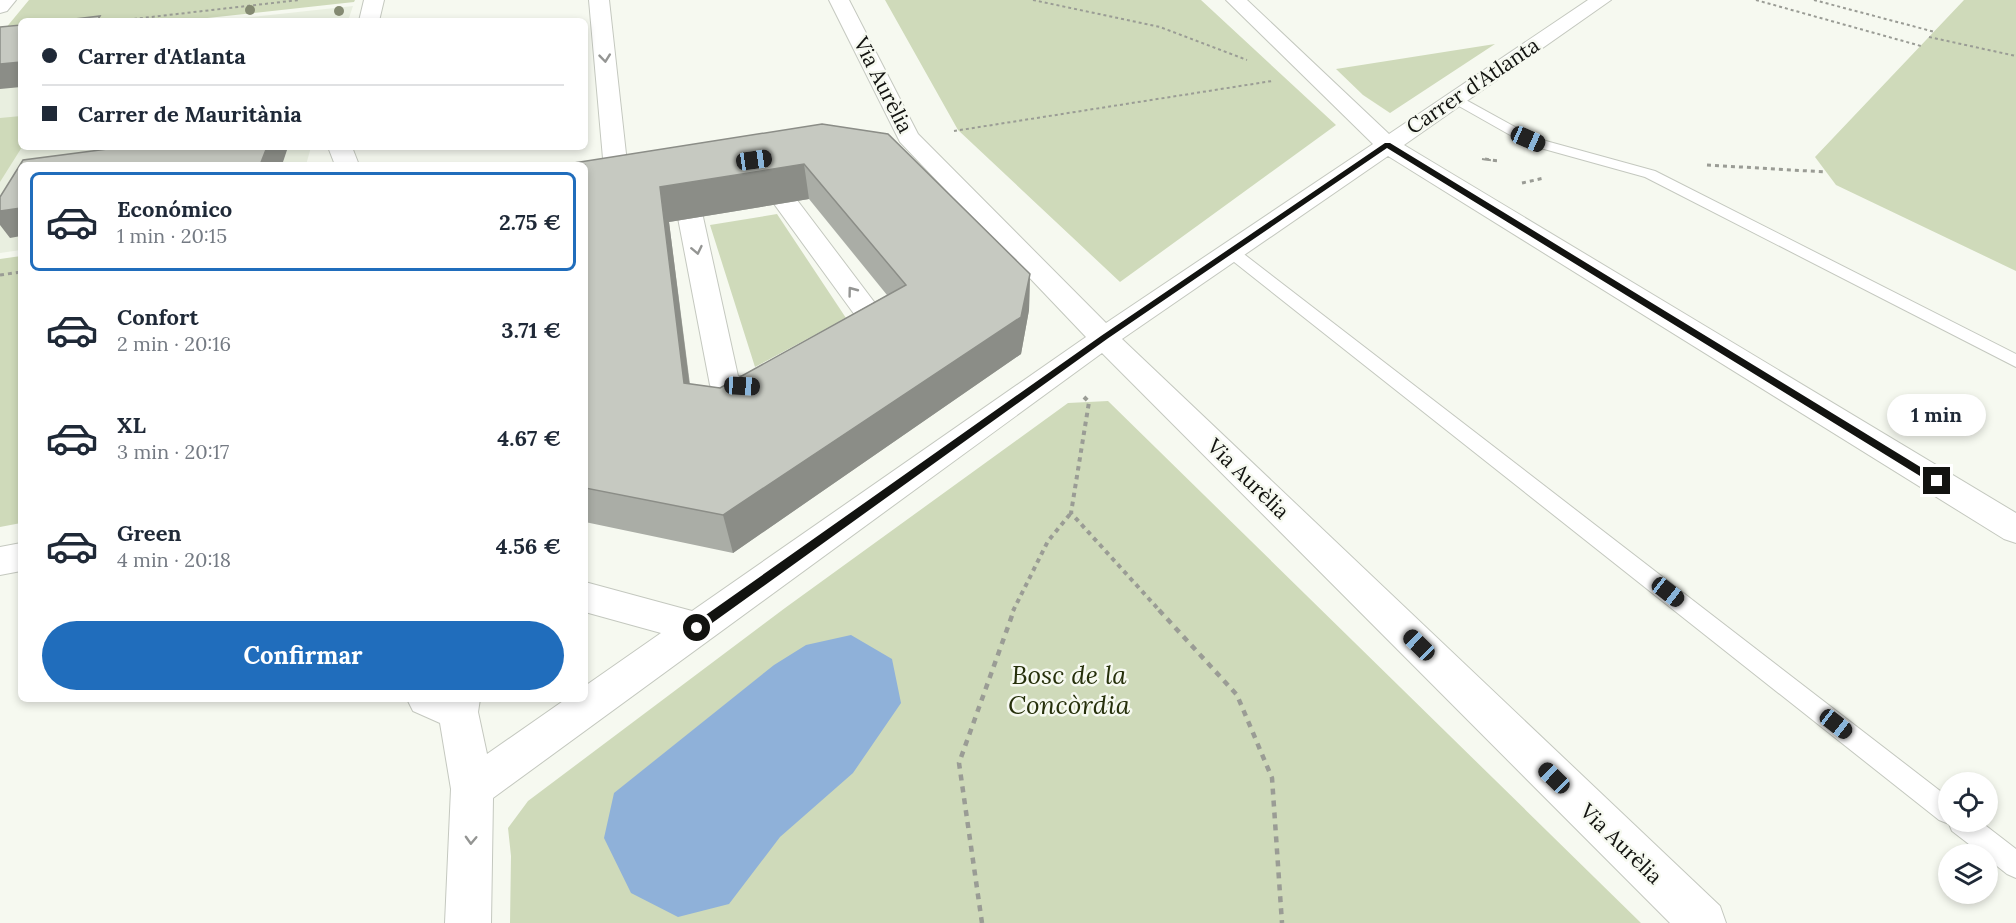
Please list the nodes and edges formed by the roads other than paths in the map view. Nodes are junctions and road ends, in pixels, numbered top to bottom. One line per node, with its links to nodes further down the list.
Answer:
1 (6, 0): 7 (street)
2 (374, 0): 8 (street)
3 (599, 0): 16 (street, one-way to 16)
4 (839, 0): 13 (street, Via Aurèlia)
5 (1236, 0): 10 (street)
6 (1602, 0): 9 (street, Carrer d'Atlanta)
7 (0, 7)
8 (370, 18)
9 (1455, 99): 10 (street, Carrer d'Atlanta); 15 (lane)
10 (1387, 145): 12 (street, Carrer d'Atlanta); 17 (street)
11 (755, 160): 14 (street, one-way to 11)
12 (1230, 251): 13 (street, Carrer d'Atlanta); 24 (lane)
13 (1104, 338): 21 (street, Carrer d'Atlanta); 28 (street, Via Aurèlia)
14 (826, 348)
15 (2016, 361)
16 (787, 370)
17 (2016, 530)
18 (18, 557): 19 (street)
19 (0, 561)
20 (588, 598): 21 (street)
21 (697, 628): 23 (street, Carrer d'Atlanta)
22 (448, 703): 23 (street)
23 (472, 789): 27 (street, one-way to 27)
24 (1938, 804)
25 (1974, 832): 26 (lane)
26 (2016, 865)
27 (468, 923)
28 (1703, 923)

